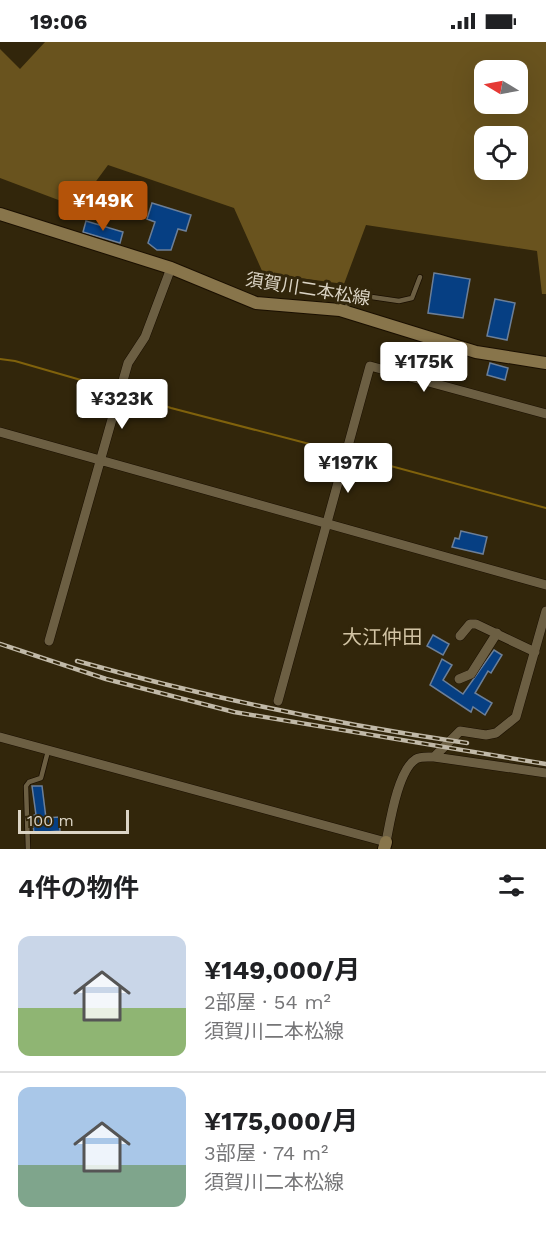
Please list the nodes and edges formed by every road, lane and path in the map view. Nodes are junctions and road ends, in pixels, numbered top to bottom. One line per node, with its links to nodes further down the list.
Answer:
1 (0, 214): 2 (main road, 須賀川二本松線)
2 (171, 268): 4 (main road, 須賀川二本松線); 8 (street)
3 (420, 277): 4 (lane)
4 (346, 311): 5 (main road, 須賀川二本松線)
5 (546, 363)
6 (546, 414): 9 (street)
7 (0, 432): 8 (street)
8 (100, 461): 9 (street); 14 (street)
9 (326, 524): 10 (street); 17 (street)
10 (546, 585)
11 (546, 611): 15 (street)
12 (497, 633): 13 (street); 15 (street); 16 (street)
13 (460, 636)
14 (49, 641)
15 (535, 652): 20 (street)
16 (459, 678)
17 (279, 701)
18 (0, 737): 19 (street)
19 (48, 751): 22 (street); 23 (lane)
20 (434, 757): 21 (street); 22 (street)
21 (546, 773)
22 (385, 845)
23 (28, 849)

